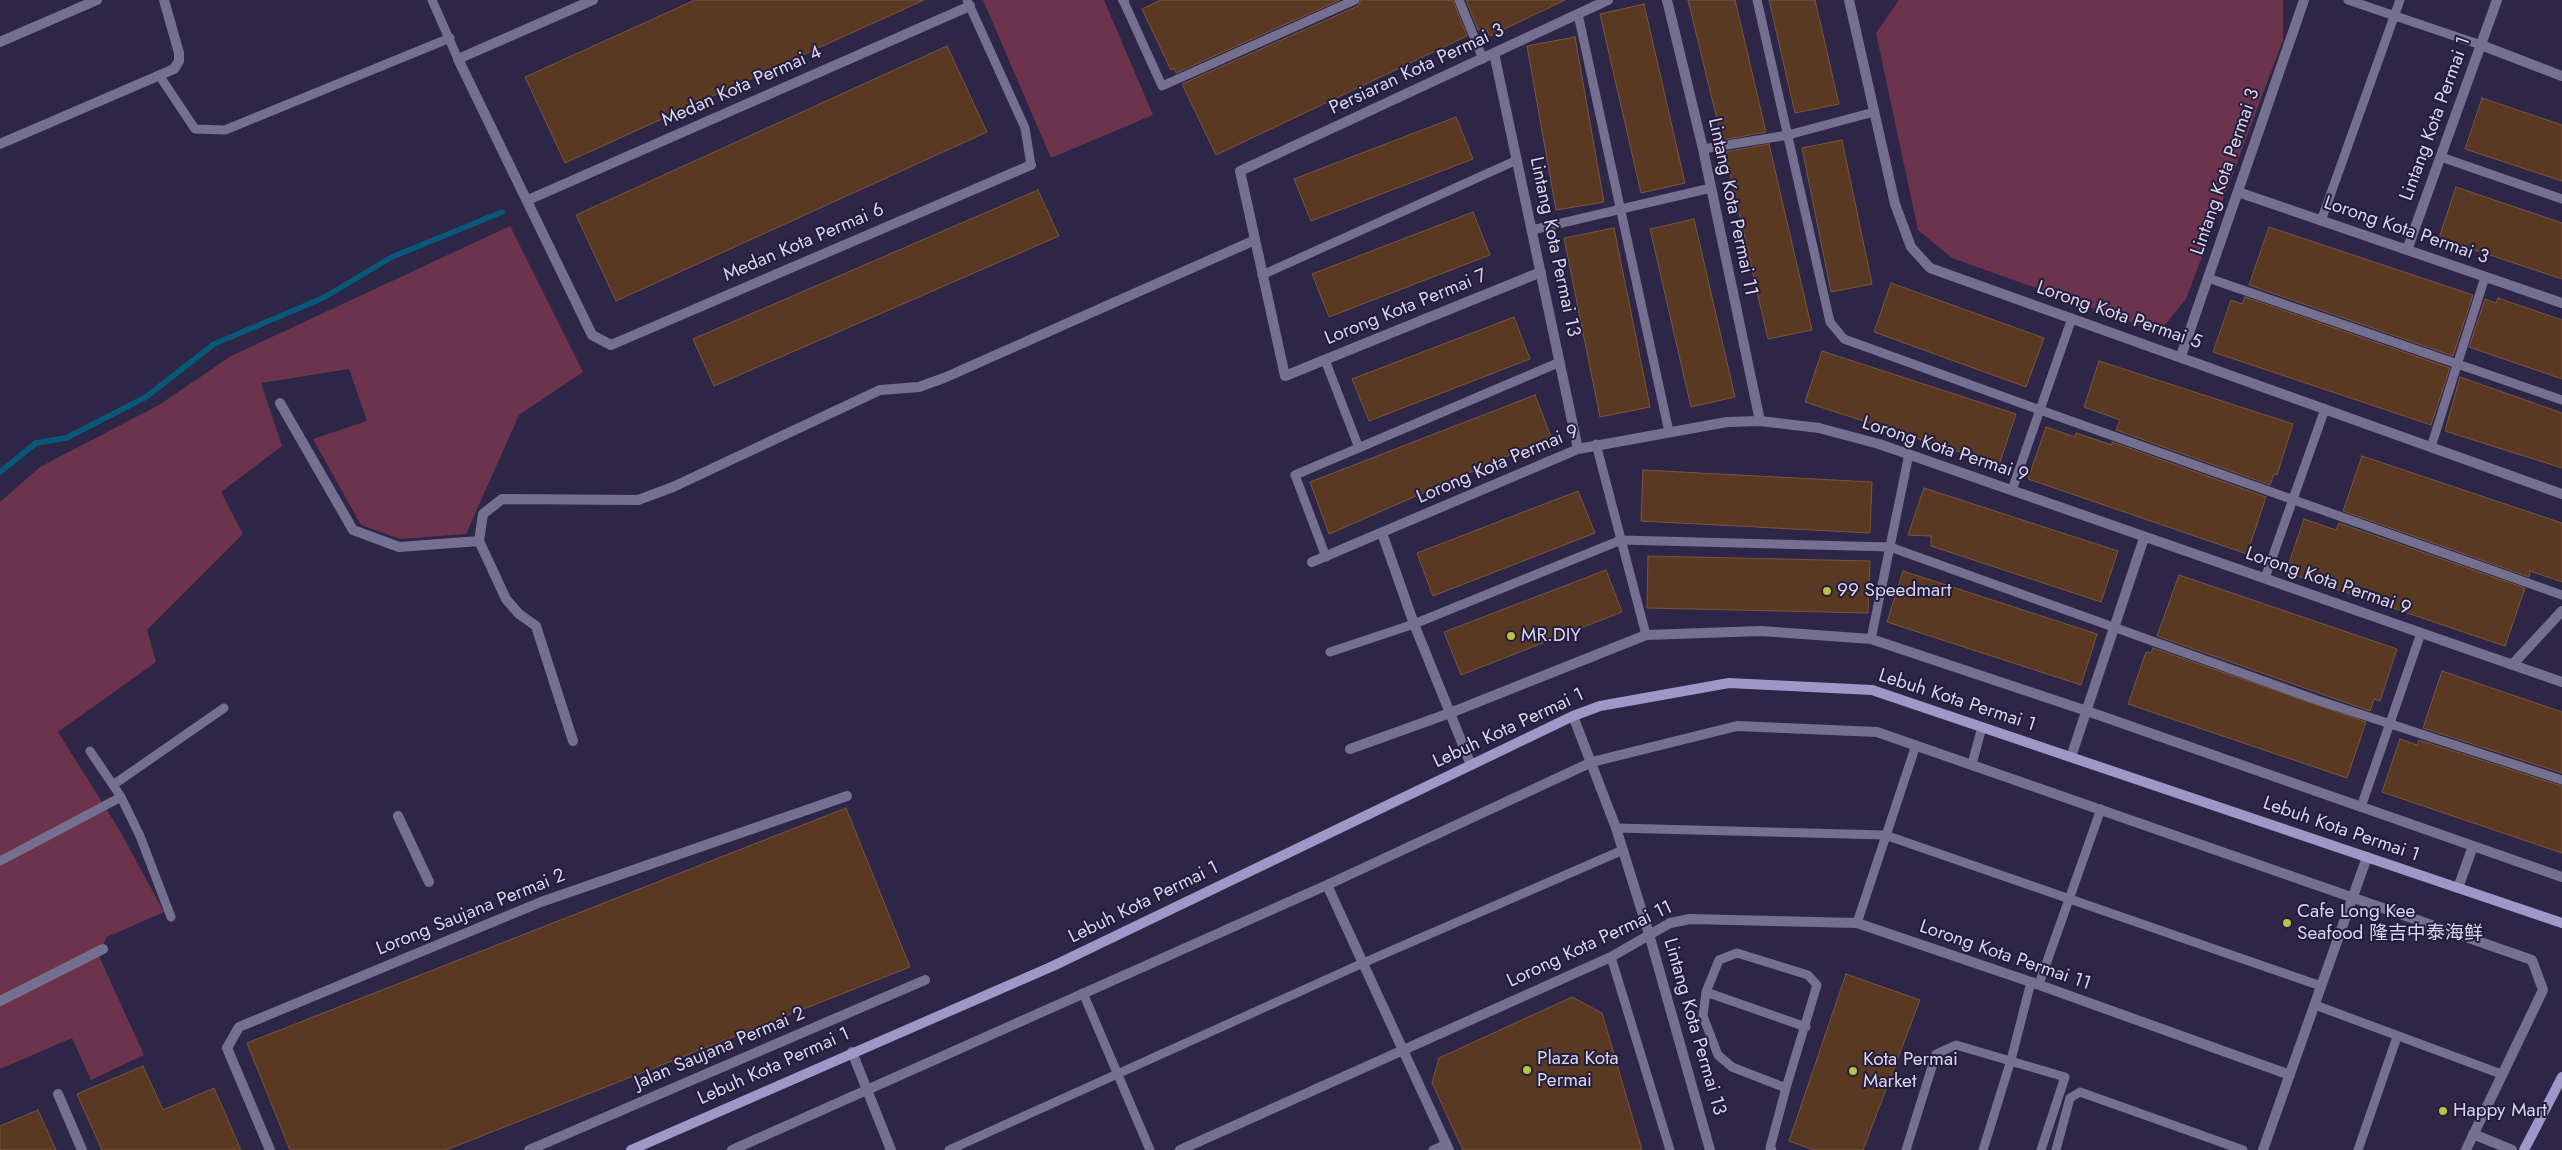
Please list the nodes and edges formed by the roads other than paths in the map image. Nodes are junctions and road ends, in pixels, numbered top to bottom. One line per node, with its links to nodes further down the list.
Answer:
1 (97, 0): 20 (street)
2 (164, 0): 25 (street)
3 (432, 0): 19 (lane)
4 (594, 0): 23 (street)
5 (1123, 0): 6 (lane)
6 (1355, 0)
7 (1459, 0): 24 (lane)
8 (1608, 0): 17 (street, Persiaran Kota Permai 3)
9 (1667, 0): 30 (street, Lintang Kota Permai 11)
10 (1757, 0): 28 (lane)
11 (1849, 0): 27 (street, Lorong Kota Permai 5)
12 (2304, 0): 35 (street, Lintang Kota Permai 3)
13 (2348, 0): 18 (lane)
14 (2400, 0): 18 (lane)
15 (2497, 0): 21 (street, Lintang Kota Permai 1)
16 (968, 3): 33 (lane); 37 (street, Medan Kota Permai 4)
17 (1578, 14): 22 (street, Persiaran Kota Permai 3); 38 (lane)
18 (2395, 15): 21 (lane); 39 (lane)
19 (450, 38): 23 (lane); 25 (lane)
20 (0, 42)
21 (2481, 45): 26 (street); 31 (street, Lintang Kota Permai 1)
22 (1494, 53): 24 (street, Persiaran Kota Permai 3); 32 (street, Lintang Kota Permai 13)
23 (458, 59): 37 (street)
24 (1483, 59): 41 (street, Persiaran Kota Permai 3)
25 (159, 75): 29 (street)
26 (2562, 76)
27 (1874, 112): 28 (lane); 48 (street, Lorong Kota Permai 5)
28 (1788, 135): 30 (lane); 56 (lane)
29 (0, 144)
30 (1703, 149): 34 (street, Lintang Kota Permai 11)
31 (2441, 157): 36 (lane); 42 (street, Lintang Kota Permai 1)
32 (1517, 160): 40 (street, Lintang Kota Permai 13); 44 (lane)
33 (1031, 165): 37 (street, Medan Kota Permai 6)
34 (1711, 188): 38 (lane); 57 (street, Lintang Kota Permai 11)
35 (2238, 192): 39 (street, Lorong Kota Permai 3); 46 (street, Lintang Kota Permai 3)
36 (2562, 198)
37 (528, 200)
38 (1621, 209): 40 (lane); 58 (lane)
39 (2321, 221): 42 (street, Lorong Kota Permai 3)
40 (1532, 230): 43 (street, Lintang Kota Permai 13)
41 (1255, 240): 44 (street); 70 (street)
42 (2407, 250): 45 (street, Lorong Kota Permai 3)
43 (1541, 272): 50 (street, Lorong Kota Permai 7); 51 (street, Lintang Kota Permai 13)
44 (1262, 276): 50 (street, Lorong Kota Permai 7)
45 (2485, 277): 47 (street, Lorong Kota Permai 3); 52 (lane)
46 (2208, 278): 49 (street, Lintang Kota Permai 3); 52 (lane)
47 (2562, 303)
48 (2072, 318): 49 (street, Lorong Kota Permai 5); 56 (lane)
49 (2181, 356): 55 (street, Lorong Kota Permai 5)
50 (1325, 360): 61 (lane)
51 (1560, 362): 61 (lane); 62 (street, Lintang Kota Permai 13)
52 (2457, 364): 53 (lane); 60 (lane)
53 (2562, 400)
54 (280, 403): 70 (street)
55 (2324, 409): 60 (street, Lorong Kota Permai 5); 66 (lane)
56 (2040, 410): 64 (lane); 66 (lane)
57 (1760, 422): 58 (street, Lorong Kota Permai 9); 63 (street, Lorong Kota Permai 9)
58 (1668, 432): 59 (street, Lorong Kota Permai 9)
59 (1596, 444): 62 (street, Lorong Kota Permai 9); 69 (lane)
60 (2431, 447): 65 (street, Lorong Kota Permai 5)
61 (1359, 448): 72 (lane)
62 (1578, 449): 67 (street, Lorong Kota Permai 9)
63 (1909, 454): 64 (street, Lorong Kota Permai 9); 71 (lane)
64 (2012, 490): 68 (street, Lorong Kota Permai 9)
65 (2562, 494)
66 (2294, 500): 74 (lane); 75 (lane)
67 (1382, 533): 72 (street, Lorong Kota Permai 9); 77 (street)
68 (2144, 538): 74 (street, Lorong Kota Permai 9); 78 (street)
69 (1621, 540): 71 (lane); 77 (lane); 80 (lane)
70 (479, 541): 91 (street)
71 (1890, 547): 78 (lane); 81 (lane)
72 (1326, 557): 73 (street, Lorong Kota Permai 9)
73 (1312, 562)
74 (2264, 578): 79 (street, Lorong Kota Permai 9)
75 (2562, 595)
76 (2562, 611): 83 (street)
77 (1414, 624): 82 (lane); 87 (street)
78 (2114, 628): 86 (street); 89 (lane)
79 (2422, 633): 83 (street, Lorong Kota Permai 9); 89 (lane)
80 (1646, 635): 81 (street, Lebuh Kota Permai 1); 87 (street, Lebuh Kota Permai 1)
81 (1871, 639): 86 (street, Lebuh Kota Permai 1)
82 (1330, 652)
83 (2512, 665): 84 (street, Lorong Kota Permai 9)
84 (2562, 682)
85 (224, 708): 100 (lane)
86 (2087, 711): 95 (street); 103 (street, Lebuh Kota Permai 1)
87 (1450, 712): 93 (street, Lebuh Kota Permai 1); 98 (street)
88 (1574, 716): 90 (street, Lebuh Kota Permai 1); 96 (street, Lintang Kota Permai 13); 98 (street, Lebuh Kota Permai 1)
89 (2390, 723): 99 (lane); 103 (lane)
90 (1982, 727): 95 (street, Lebuh Kota Permai 1); 97 (lane)
91 (573, 741)
92 (1916, 744): 96 (street); 97 (street); 107 (lane)
93 (1350, 749)
94 (90, 751): 100 (lane)
95 (2071, 757): 110 (street, Lebuh Kota Permai 1)
96 (1592, 762): 106 (street, Lintang Kota Permai 13); 114 (street)
97 (1972, 764): 104 (street)
98 (1471, 765): 135 (street, Lebuh Kota Permai 1)
99 (2562, 780)
100 (113, 785): 102 (lane)
101 (846, 796): 147 (street, Lorong Saujana Permai 2)
102 (121, 797): 111 (lane); 118 (lane)
103 (2362, 807): 108 (street, Lebuh Kota Permai 1)
104 (2101, 809): 116 (street); 117 (lane)
105 (398, 816): 113 (street)
106 (1616, 828): 107 (lane); 109 (street, Lintang Kota Permai 13)
107 (1885, 835): 117 (lane); 119 (lane)
108 (2473, 846): 112 (street, Lebuh Kota Permai 1); 115 (street)
109 (1623, 850): 121 (street, Lintang Kota Permai 13); 124 (lane)
110 (2367, 857): 115 (street, Lebuh Kota Permai 1); 116 (street)
111 (0, 861)
112 (2562, 877)
113 (429, 882)
114 (1327, 885): 124 (street); 129 (street)
115 (2458, 888): 120 (street, Lebuh Kota Permai 1)
116 (2353, 897): 127 (street); 137 (street)
117 (2069, 900): 126 (lane); 127 (lane)
118 (171, 917)
119 (1857, 923): 121 (street, Lorong Kota Permai 11); 126 (street, Lorong Kota Permai 11)
120 (2562, 923)
121 (1649, 934): 123 (street, Lorong Kota Permai 11); 157 (street, Lintang Kota Permai 13)
122 (103, 949): 130 (street)
123 (1611, 957): 134 (street, Lorong Kota Permai 11); 156 (lane)
124 (1363, 963): 134 (street); 138 (lane)
125 (925, 980): 148 (street, Jalan Saujana Permai 2)
126 (2035, 983): 136 (lane); 139 (street, Lorong Kota Permai 11)
127 (2321, 986): 131 (street)
128 (1706, 992): 132 (lane); 132 (lane); 141 (lane)
129 (1082, 993): 138 (lane); 142 (street)
130 (0, 1001)
131 (2315, 1005): 133 (lane); 139 (street)
132 (1806, 1027): 141 (lane)
133 (2398, 1037): 137 (lane); 165 (lane)
134 (1403, 1049): 145 (street); 154 (street, Lorong Kota Permai 11)
135 (852, 1052): 142 (street); 149 (street, Lebuh Kota Permai 1)
136 (2011, 1060): 159 (lane); 160 (lane); 161 (lane)
137 (2501, 1074): 144 (street)
138 (1117, 1075): 152 (lane); 153 (lane)
139 (2290, 1076): 164 (street)
140 (2562, 1077): 168 (street)
141 (1786, 1088): 158 (lane)
142 (867, 1089): 150 (street); 151 (street)
143 (58, 1094): 146 (street)
144 (2473, 1134): 166 (street); 167 (street)
145 (1448, 1147): 155 (lane)
146 (82, 1150)
147 (270, 1150)
148 (529, 1150)
149 (631, 1150)
150 (732, 1150)
151 (891, 1150)
152 (949, 1150)
153 (1150, 1150)
154 (1180, 1150)
155 (1433, 1150)
156 (1670, 1150)
157 (1710, 1150)
158 (1772, 1150)
159 (1906, 1150)
160 (1983, 1150)
161 (2041, 1150)
162 (2056, 1150): 163 (lane)
163 (2243, 1150)
164 (2264, 1150)
165 (2358, 1150)
166 (2466, 1150)
167 (2512, 1150)
168 (2524, 1150)

